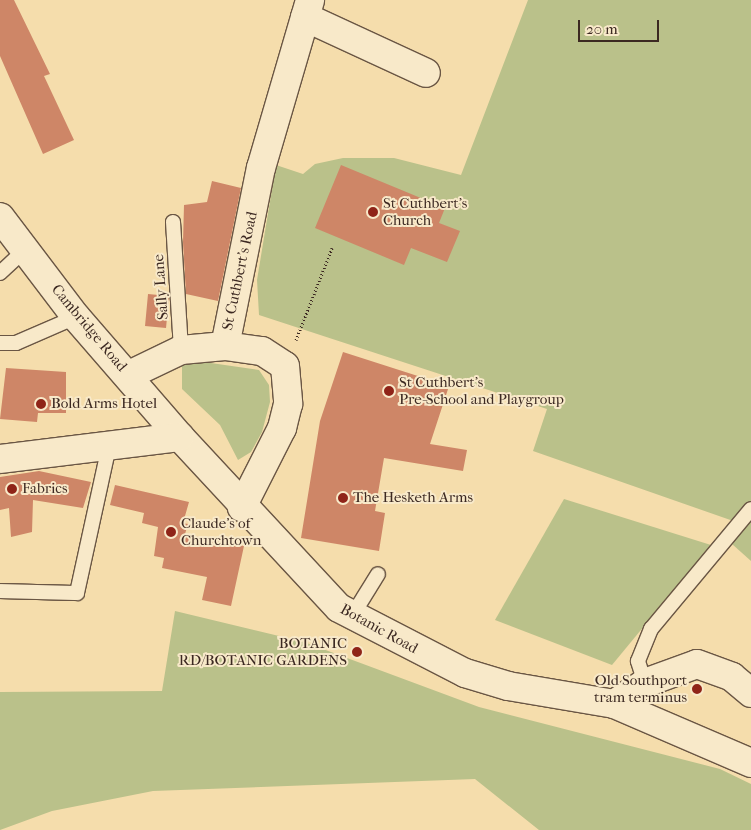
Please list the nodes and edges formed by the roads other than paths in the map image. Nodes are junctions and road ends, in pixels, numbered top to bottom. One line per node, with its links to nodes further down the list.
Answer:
1 (308, 8): 2 (main road, St Cuthbert's Road); 9 (main road, St Cuthbert's Road)
2 (426, 73)
3 (0, 217): 5 (main road, Cambridge Road)
4 (173, 222): 10 (lane, Sally Lane)
5 (25, 250): 6 (lane); 7 (main road, Cambridge Road)
6 (0, 273)
7 (76, 317): 8 (lane); 11 (main road, Cambridge Road)
8 (0, 343)
9 (225, 346): 10 (main road); 15 (main road, St Cuthbert's Road)
10 (181, 350): 11 (main road)
11 (129, 375): 12 (main road, Cambridge Road)
12 (180, 437): 13 (main road); 15 (main road, Botanic Road)
13 (109, 446): 14 (main road); 18 (lane)
14 (0, 458)
15 (242, 507): 19 (main road, Botanic Road)
16 (751, 509): 20 (lane)
17 (378, 574): 19 (lane)
18 (0, 591)
19 (352, 616): 22 (main road, Botanic Road)
20 (646, 682): 21 (main road); 22 (main road)
21 (751, 693)
22 (614, 704): 23 (main road, Botanic Road)
23 (751, 763)

